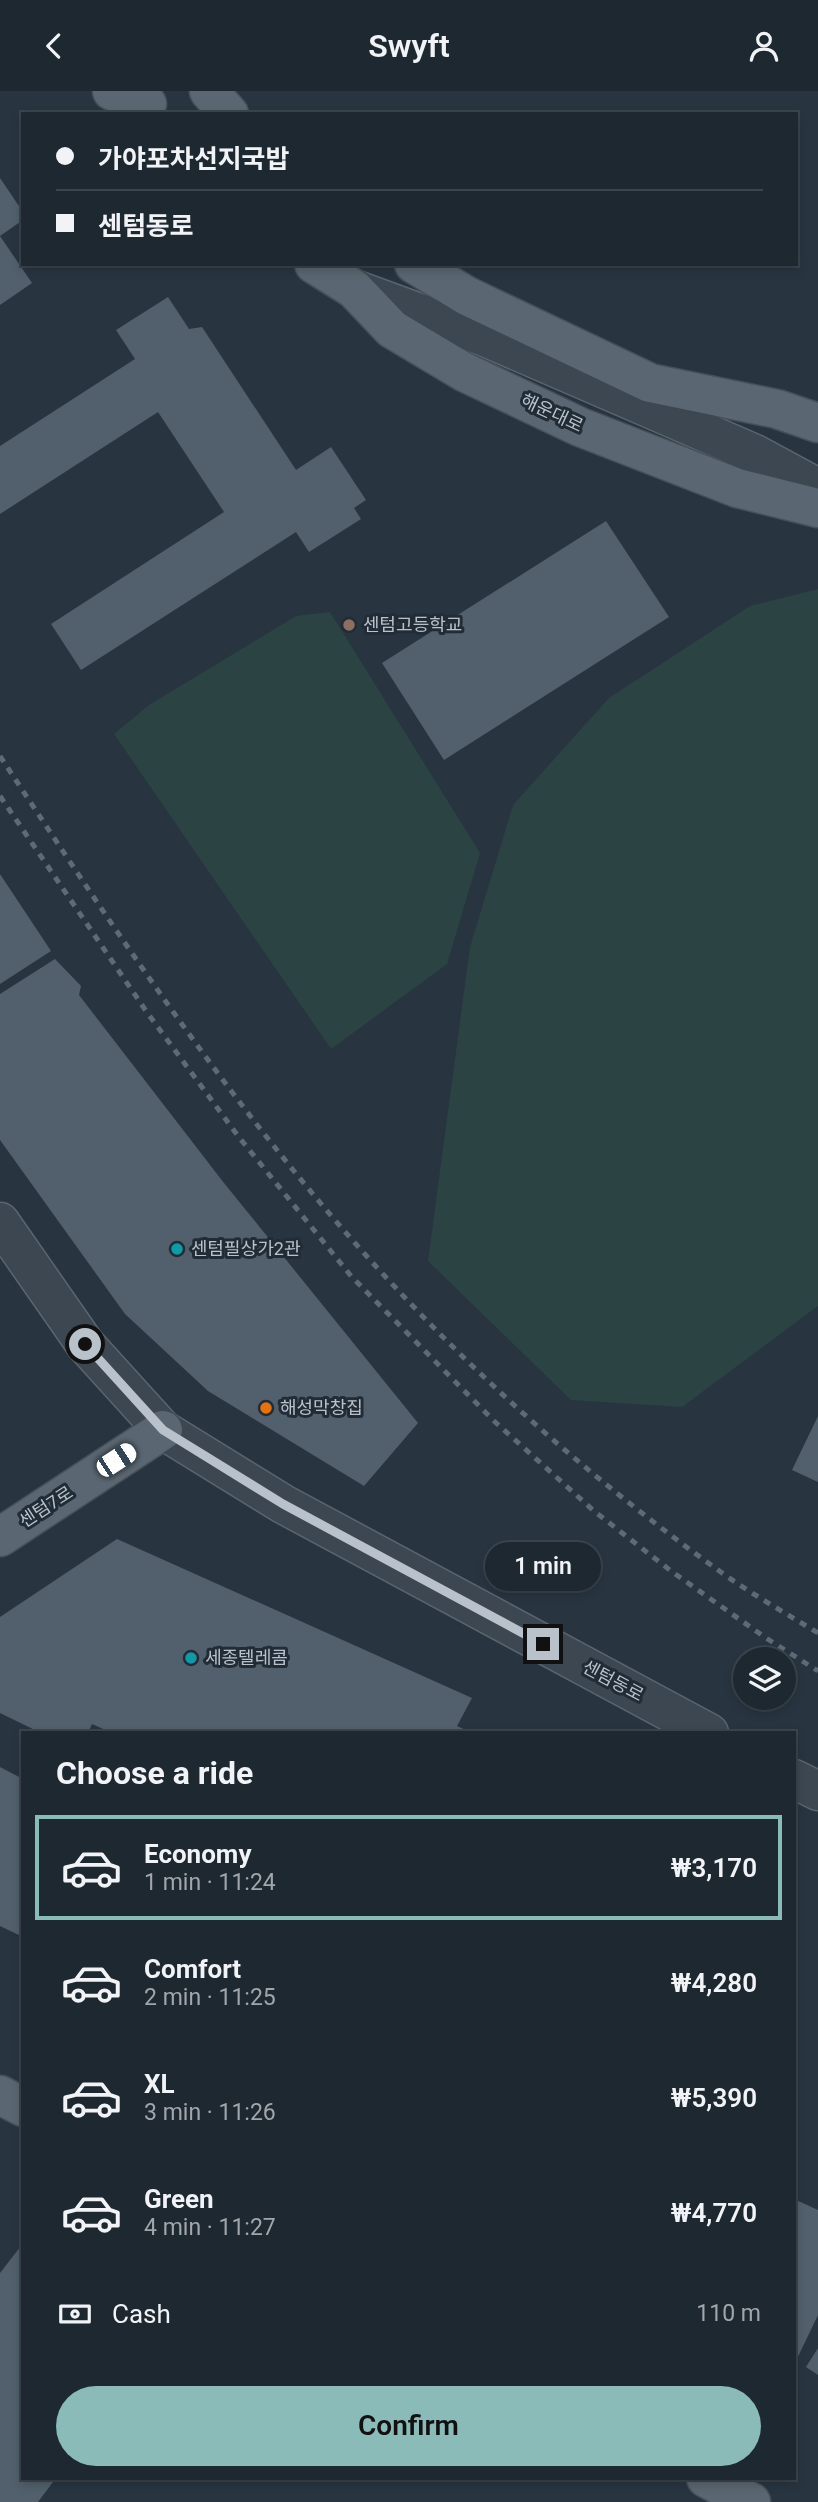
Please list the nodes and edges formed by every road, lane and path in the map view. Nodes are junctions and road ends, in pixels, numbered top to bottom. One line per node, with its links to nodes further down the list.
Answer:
1 (112, 91): 3 (main road)
2 (209, 91): 4 (main road)
3 (146, 103)
4 (227, 112)
5 (317, 266): 7 (main road, 해운대로)
6 (417, 266): 8 (main road)
7 (354, 289): 11 (street); 12 (main road, 해운대로)
8 (650, 383): 9 (main road); 10 (street)
9 (818, 423)
10 (818, 462)
11 (818, 488)
12 (818, 509)
13 (0, 1222): 14 (street, 센텀동로)
14 (163, 1430): 15 (main road, 센텀7로); 16 (street, 센텀동로)
15 (0, 1537)
16 (705, 1731)
17 (796, 1780): 18 (street)
18 (818, 1791)
19 (0, 2095): 20 (main road)
20 (21, 2107)
21 (709, 2480): 22 (main road)
22 (751, 2502)

